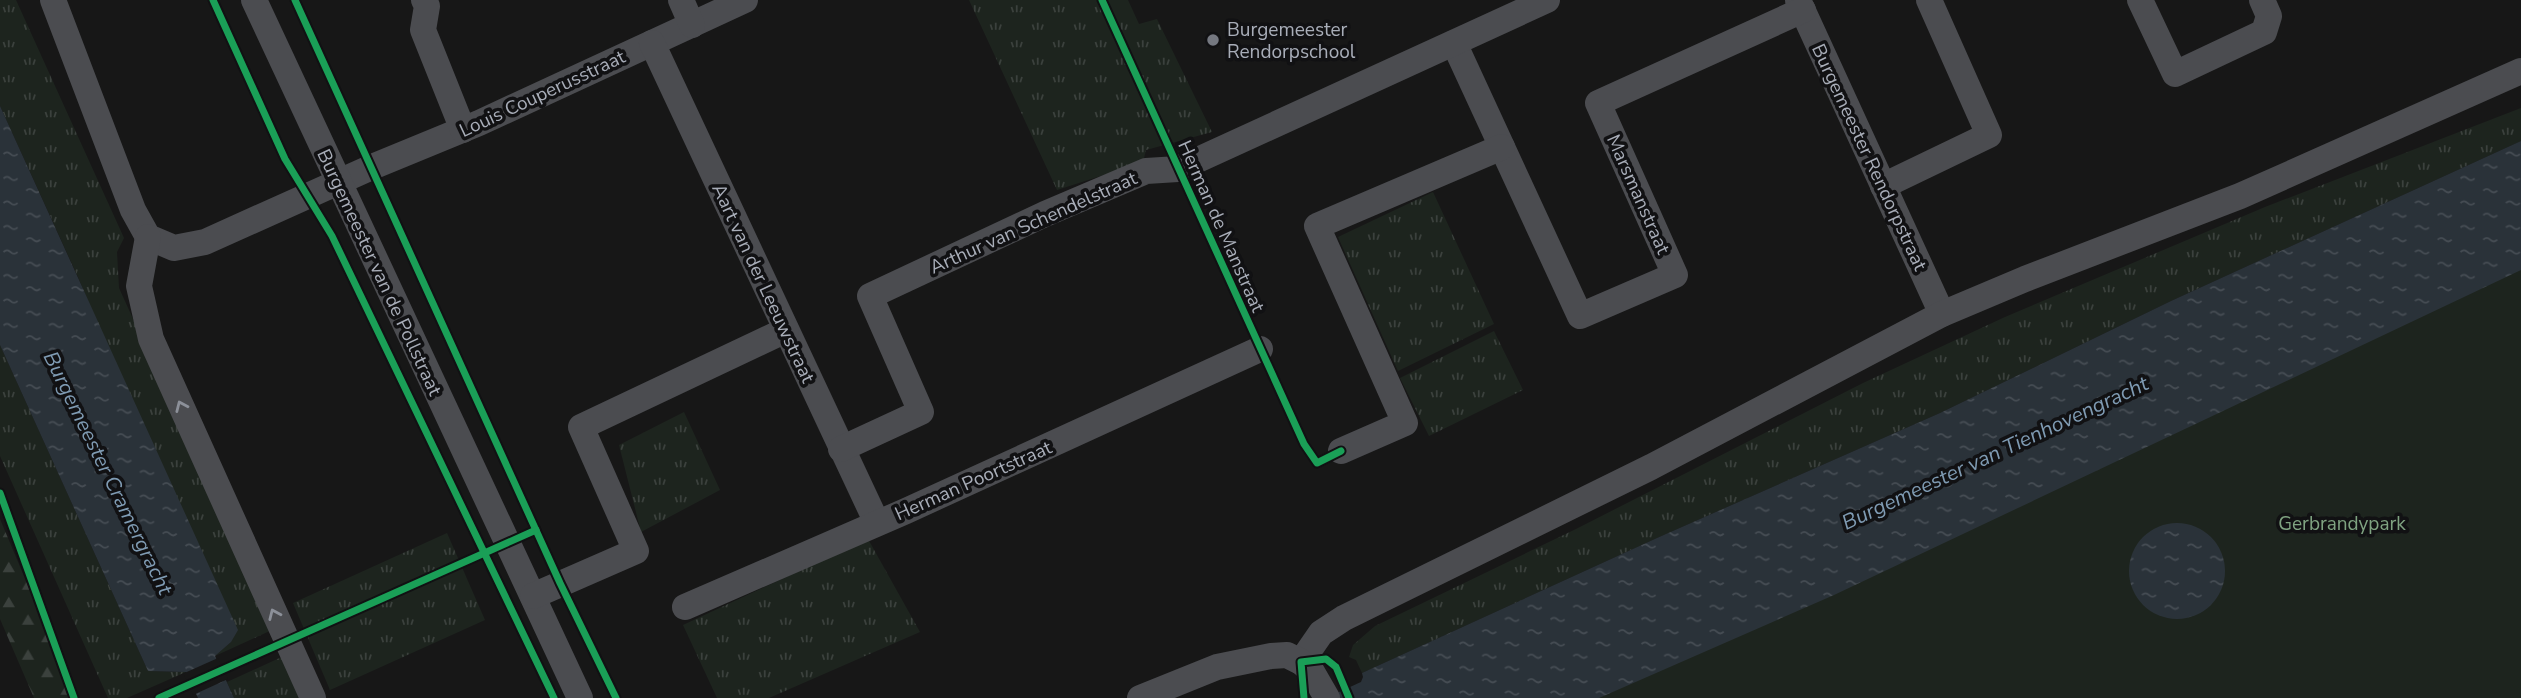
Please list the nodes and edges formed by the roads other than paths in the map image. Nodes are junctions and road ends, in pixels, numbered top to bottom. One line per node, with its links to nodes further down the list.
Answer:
1 (53, 0): 19 (street)
2 (254, 0): 17 (street, Burgemeester van de Pollstraat)
3 (681, 0): 11 (street)
4 (745, 0): 11 (street, Louis Couperusstraat)
5 (1547, 0): 13 (street, Arthur van Schendelstraat)
6 (1929, 0): 18 (street)
7 (2140, 0): 8 (street)
8 (2262, 0)
9 (430, 2): 15 (street)
10 (1801, 5): 16 (street, Marsmanstraat); 18 (street, Burgemeester Rendorpstraat)
11 (692, 25): 12 (street, Louis Couperusstraat)
12 (652, 43): 15 (street, Louis Couperusstraat); 21 (street, Aart van der Leeuwstraat)
13 (1454, 43): 16 (street, Marsmanstraat); 23 (street, Arthur van Schendelstraat)
14 (2521, 71): 20 (street)
15 (463, 130): 17 (street, Louis Couperusstraat)
16 (1502, 148): 24 (street)
17 (337, 182): 19 (street); 26 (street, Burgemeester van de Pollstraat)
18 (1884, 186): 20 (street, Burgemeester Rendorpstraat)
19 (148, 237): 30 (street, one-way to 19)
20 (1942, 314): 28 (street)
21 (786, 330): 23 (street, Aart van der Leeuwstraat); 26 (street)
22 (1260, 349): 25 (street, Herman Poortstraat)
23 (841, 449): 25 (street, Aart van der Leeuwstraat)
24 (1341, 452)
25 (877, 523): 27 (street, Herman Poortstraat)
26 (533, 596): 31 (street, Burgemeester van de Pollstraat)
27 (685, 607)
28 (1301, 662): 29 (street); 32 (street)
29 (1326, 697)
30 (313, 698)
31 (580, 698)
32 (1140, 698)

